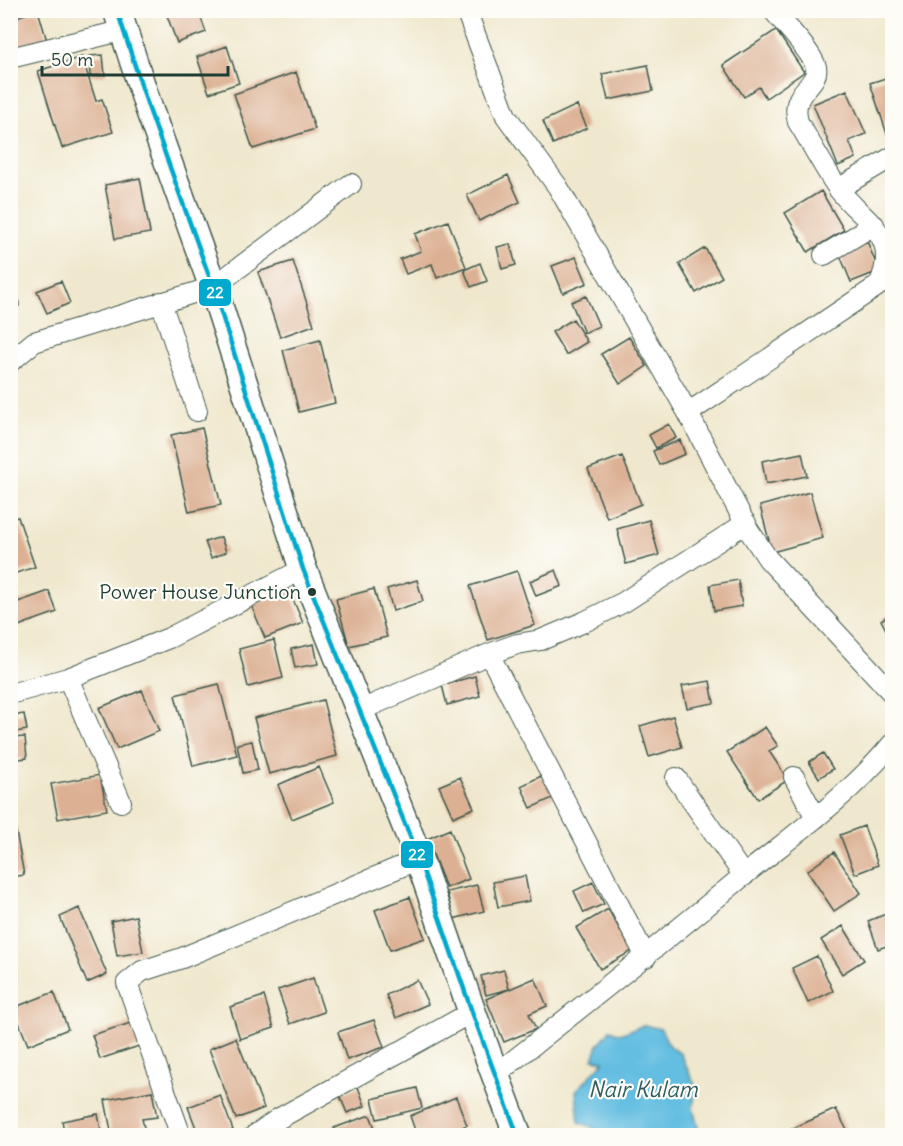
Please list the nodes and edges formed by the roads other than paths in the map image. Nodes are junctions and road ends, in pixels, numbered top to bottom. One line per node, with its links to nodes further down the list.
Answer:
1 (466, 10): 14 (street)
2 (773, 10): 7 (street)
3 (121, 20): 4 (street); 10 (main road)
4 (10, 58)
5 (892, 157): 7 (street)
6 (351, 184): 10 (street)
7 (838, 189): 8 (street)
8 (874, 225): 9 (street); 14 (street)
9 (824, 255)
10 (213, 287): 11 (street); 16 (main road)
11 (161, 302): 12 (street); 13 (street)
12 (11, 361)
13 (197, 411)
14 (688, 412): 15 (street)
15 (746, 524): 17 (street); 19 (street)
16 (303, 569): 18 (street); 21 (main road)
17 (489, 654): 21 (street); 29 (street)
18 (68, 678): 20 (street); 25 (street)
19 (892, 693)
20 (10, 694)
21 (361, 710): 27 (main road)
22 (892, 744): 26 (street)
23 (794, 777): 26 (street)
24 (676, 778): 28 (street)
25 (121, 802)
26 (816, 818): 28 (street)
27 (419, 859): 30 (main road); 32 (street)
28 (744, 876): 29 (street)
29 (646, 957): 31 (street)
30 (472, 1012): 31 (main road); 33 (street)
31 (495, 1075): 34 (main road)
32 (181, 1136)
33 (254, 1136)
34 (518, 1136)

